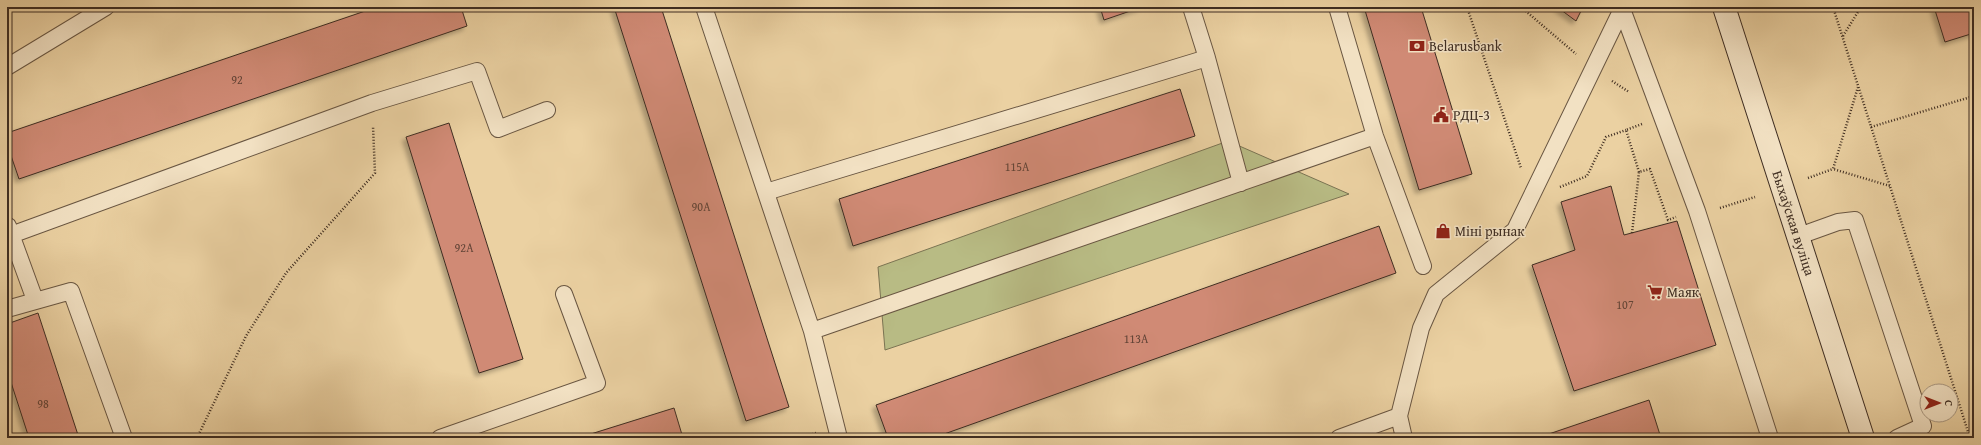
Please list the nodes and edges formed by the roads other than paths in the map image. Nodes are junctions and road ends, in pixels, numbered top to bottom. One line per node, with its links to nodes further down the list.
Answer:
1 (106, 7): 8 (lane)
2 (704, 7): 12 (lane)
3 (1191, 7): 7 (lane)
4 (1337, 7): 10 (lane)
5 (1724, 7): 14 (main road, Быхаўская вуліца)
6 (1622, 8): 20 (lane); 26 (lane)
7 (1207, 58): 11 (lane); 12 (lane)
8 (7, 67)
9 (547, 110): 13 (lane)
10 (1375, 136): 11 (lane); 15 (lane)
11 (1241, 182): 19 (lane)
12 (766, 192): 19 (lane)
13 (9, 230): 17 (lane)
14 (1799, 236): 27 (main road, Быхаўская вуліца); 28 (lane)
15 (1423, 266)
16 (564, 294): 22 (lane)
17 (35, 300): 18 (lane); 21 (lane)
18 (7, 309)
19 (812, 331): 23 (lane)
20 (1399, 416): 24 (lane); 25 (lane)
21 (124, 438)
22 (440, 438)
23 (839, 438)
24 (1339, 438)
25 (1404, 438)
26 (1770, 438)
27 (1863, 438)
28 (1897, 438)

